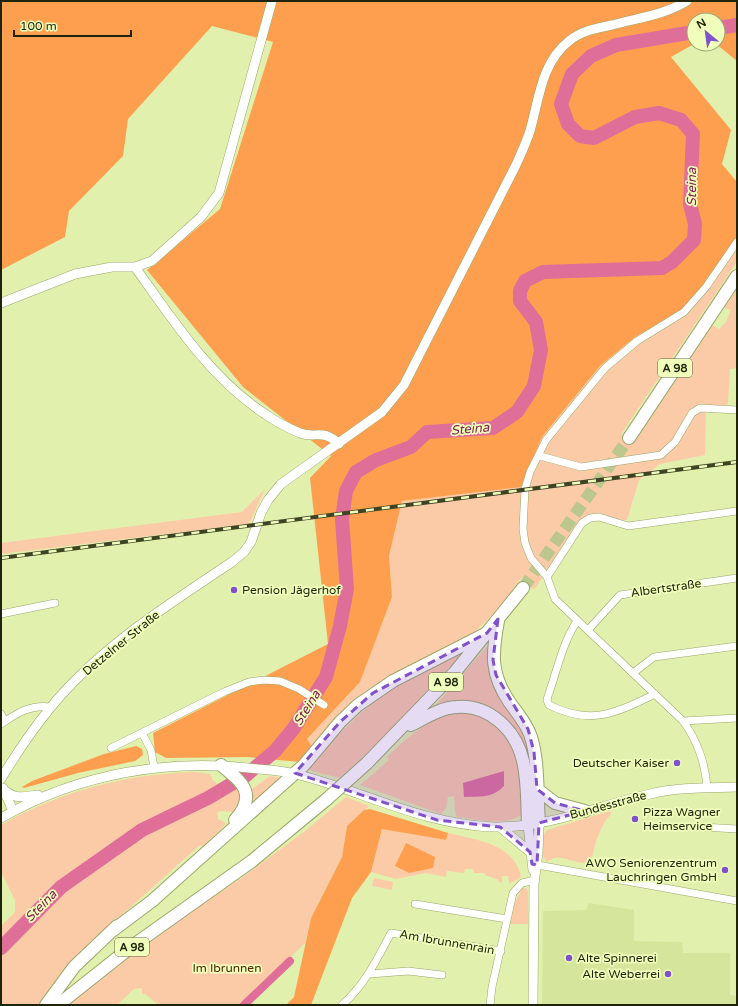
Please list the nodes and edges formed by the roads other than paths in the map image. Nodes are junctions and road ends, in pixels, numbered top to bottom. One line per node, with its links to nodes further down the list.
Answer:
1 (272, 1): 4 (main road)
2 (687, 1): 9 (main road, Detzelner Straße)
3 (737, 242): 10 (street)
4 (136, 267): 6 (main road); 9 (main road)
5 (737, 276): 8 (highway, A 98)
6 (1, 304)
7 (737, 410): 10 (street)
8 (629, 438)
9 (339, 444): 25 (main road, Detzelner Straße)
10 (540, 456): 12 (street)
11 (737, 511): 12 (street)
12 (547, 577): 18 (street)
13 (737, 578): 19 (street, Albertstraße)
14 (523, 588): 17 (highway, A 98)
15 (55, 603): 16 (street)
16 (1, 614)
17 (498, 619): 20 (highway, A 98); 39 (highway)
18 (577, 621): 19 (street); 23 (street)
19 (588, 630): 22 (street)
20 (487, 633): 30 (highway, A 98); 35 (highway)
21 (737, 646): 22 (street)
22 (633, 673): 23 (street)
23 (655, 694): 29 (street)
24 (324, 705): 31 (street)
25 (51, 707): 28 (street); 36 (main road, Detzelner Straße)
26 (1, 714): 28 (street)
27 (737, 718): 29 (street)
28 (3, 722)
29 (683, 722): 38 (street)
30 (402, 729): 44 (highway); 59 (highway, A 98, bridge)
31 (142, 733): 32 (street); 33 (street)
32 (111, 748)
33 (154, 767): 34 (main road, Bundesstraße); 40 (main road, Bundesstraße)
34 (227, 767): 35 (main road, Bundesstraße); 54 (highway)
35 (295, 773): 45 (main road, Bundesstraße); 54 (highway)
36 (1, 784): 40 (main road); 41 (main road)
37 (737, 787): 38 (main road, Bundesstraße)
38 (707, 788): 42 (main road, Bundesstraße)
39 (536, 790): 42 (highway); 44 (highway)
40 (49, 794): 41 (main road)
41 (12, 811): 43 (main road)
42 (585, 811): 44 (main road, Bundesstraße)
43 (1, 818)
44 (533, 824): 45 (main road, Bundesstraße); 48 (main road); 49 (main road)
45 (500, 827): 48 (main road)
46 (702, 827): 47 (street)
47 (737, 829)
48 (530, 852): 49 (main road)
49 (534, 864): 50 (main road); 51 (street)
50 (535, 880): 53 (street); 62 (main road)
51 (737, 901)
52 (415, 904): 53 (street)
53 (507, 919): 55 (street)
54 (112, 931): 58 (highway)
55 (501, 951): 56 (street, Am Ibrunnenrain); 61 (street)
56 (370, 974): 57 (street); 60 (street, Am Ibrunnenrain)
57 (442, 975)
58 (46, 1005)
59 (58, 1005)
60 (342, 1005)
61 (490, 1005)
62 (533, 1005)

